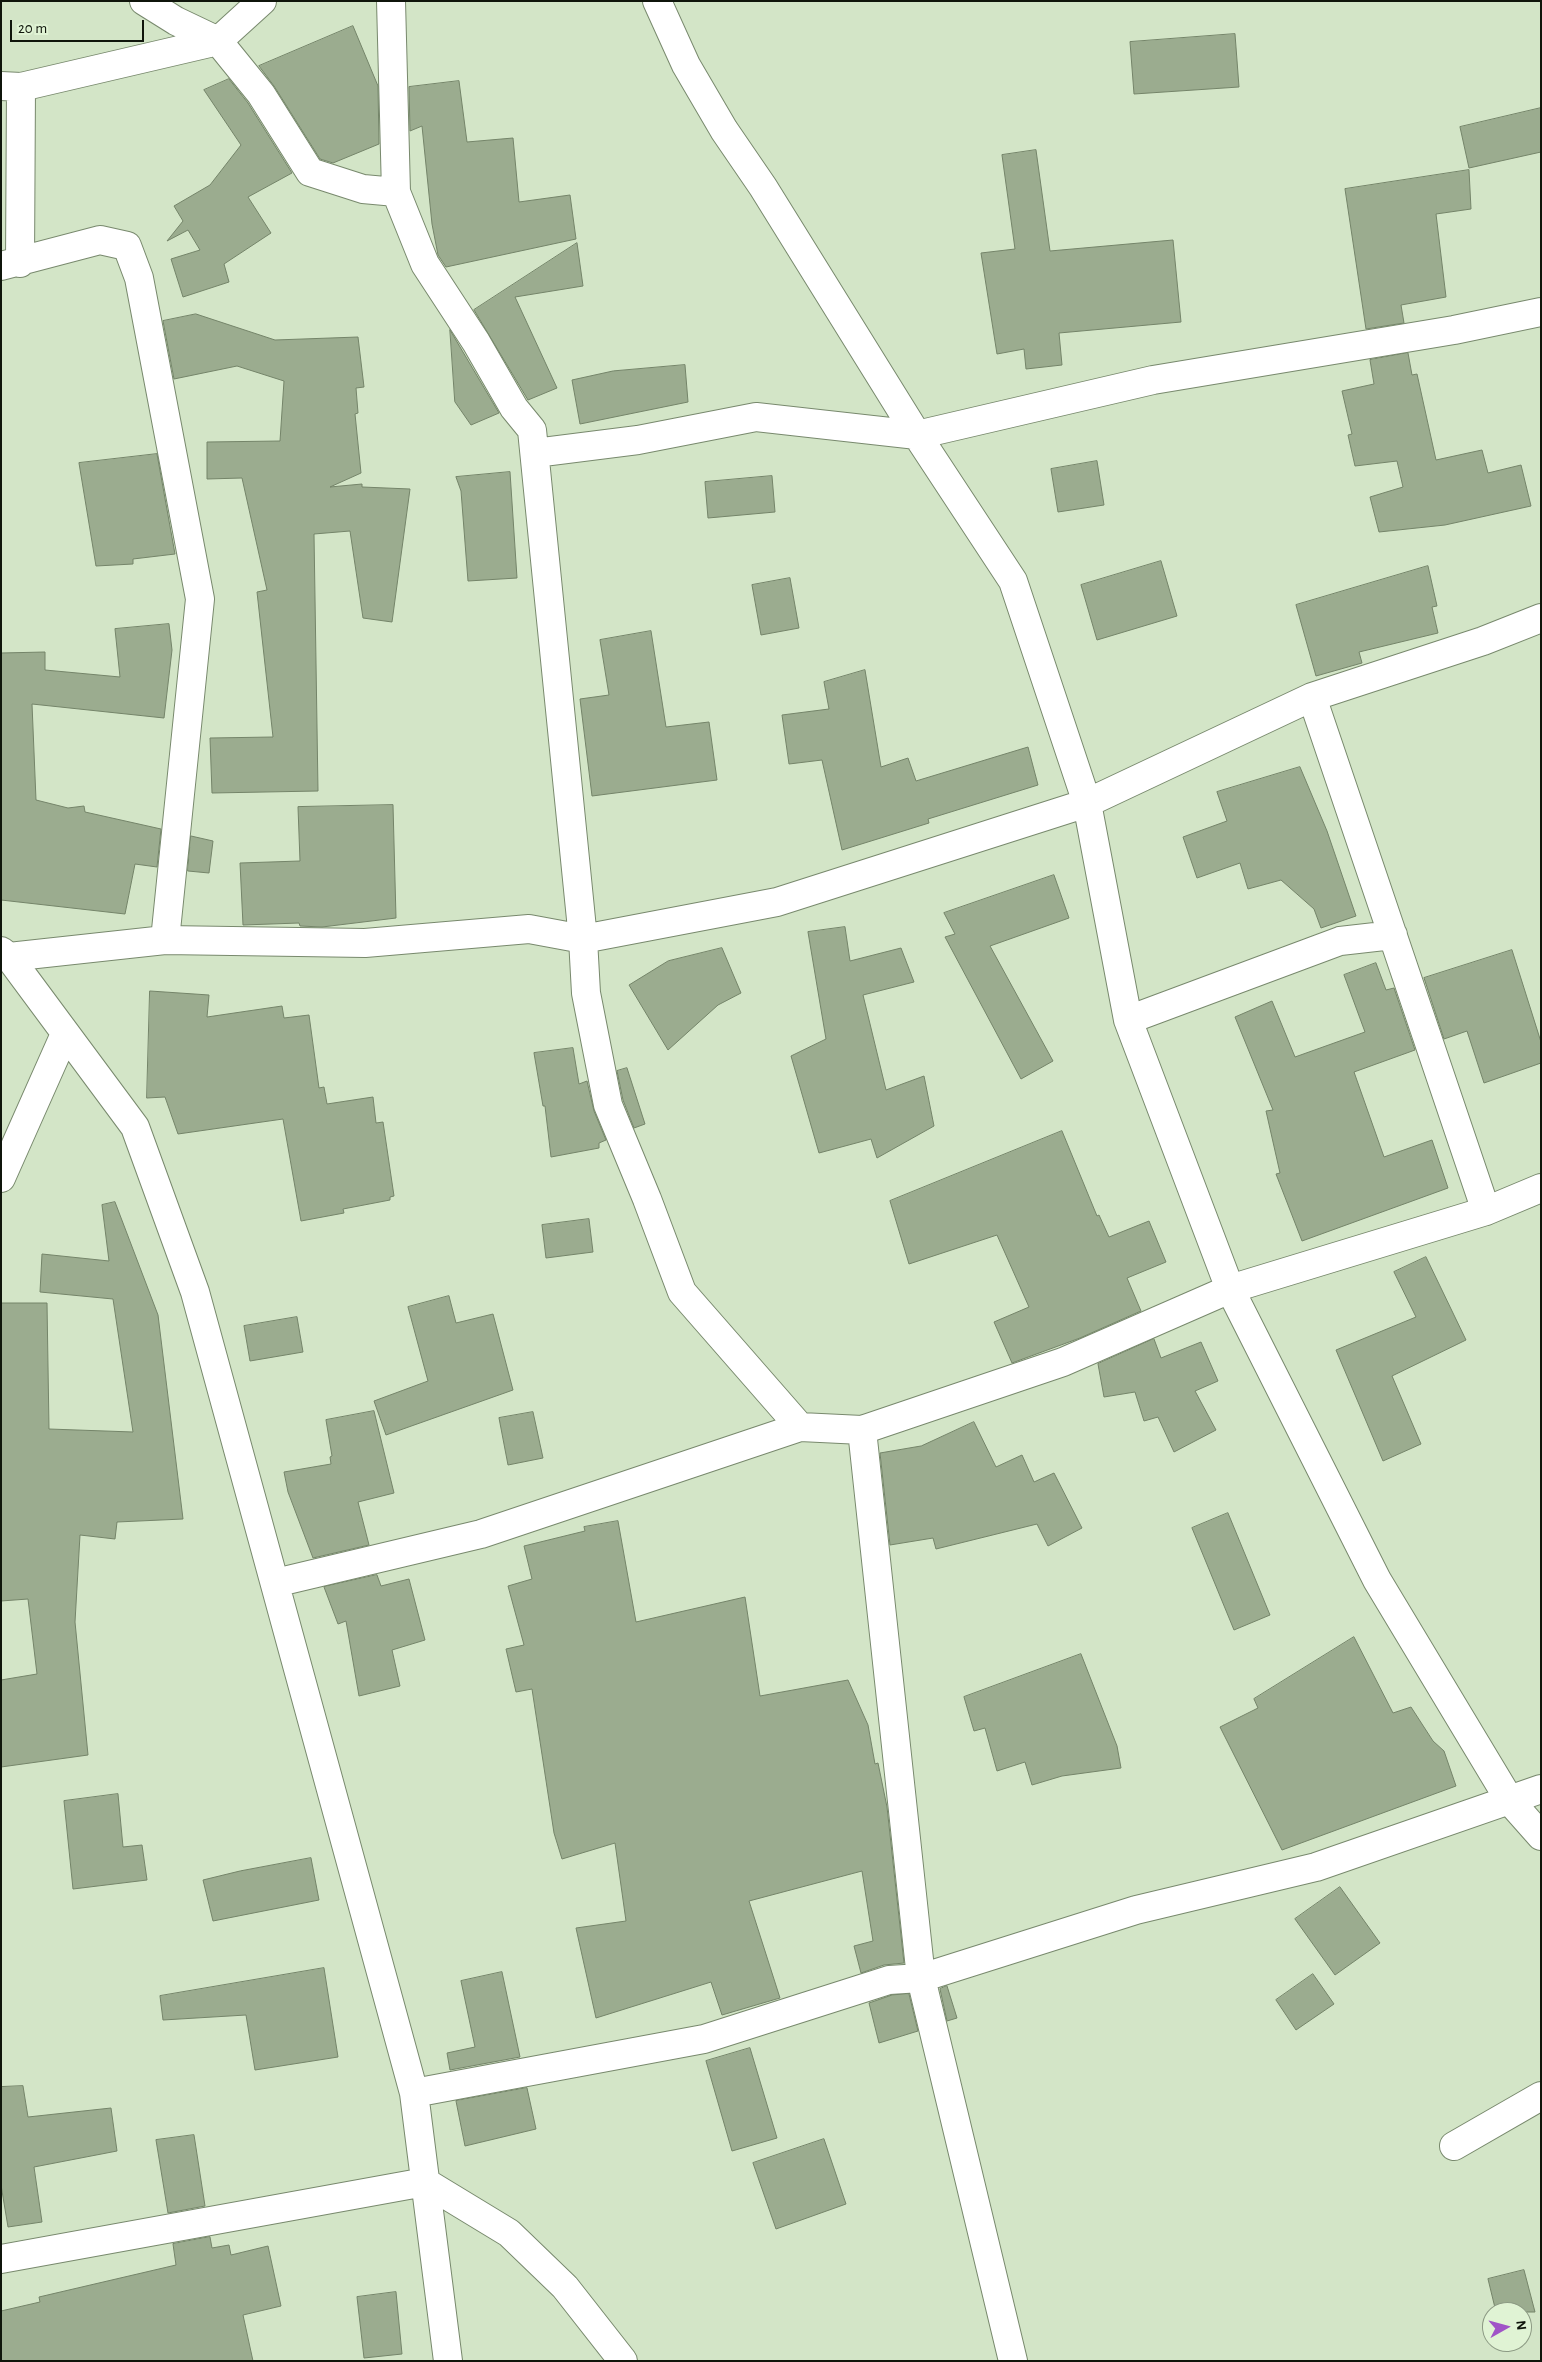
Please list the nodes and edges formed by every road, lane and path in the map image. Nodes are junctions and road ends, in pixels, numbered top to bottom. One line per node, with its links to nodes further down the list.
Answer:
1 (144, 1): 5 (street)
2 (262, 1): 5 (street)
3 (391, 1): 7 (street)
4 (656, 1): 10 (street)
5 (218, 41): 6 (street); 7 (street)
6 (11, 87): 8 (street)
7 (396, 192): 11 (street)
8 (11, 264): 17 (street)
9 (1541, 312): 10 (street)
10 (917, 435): 11 (street); 14 (street)
11 (535, 453): 16 (street)
12 (1541, 618): 13 (street)
13 (1312, 697): 14 (street); 15 (street)
14 (1087, 803): 16 (street); 19 (street)
15 (1393, 935): 19 (street); 23 (street)
16 (583, 938): 17 (street); 25 (street)
17 (165, 940): 18 (street)
18 (5, 954): 20 (street)
19 (1128, 1020): 24 (street)
20 (65, 1034): 21 (street); 27 (street)
21 (1, 1178)
22 (1541, 1188): 23 (street)
23 (1486, 1211): 24 (street)
24 (1230, 1289): 26 (street); 29 (street)
25 (800, 1427): 26 (street); 27 (street)
26 (862, 1430): 31 (street)
27 (275, 1583): 32 (street)
28 (1541, 1789): 29 (street)
29 (1510, 1801): 30 (street); 31 (street)
30 (1541, 1836)
31 (921, 1978): 32 (street); 39 (street)
32 (414, 2093): 35 (street)
33 (1541, 2096): 34 (street)
34 (1454, 2146)
35 (425, 2182): 36 (street); 37 (street); 38 (street)
36 (1, 2259)
37 (448, 2361)
38 (622, 2361)
39 (1013, 2361)

